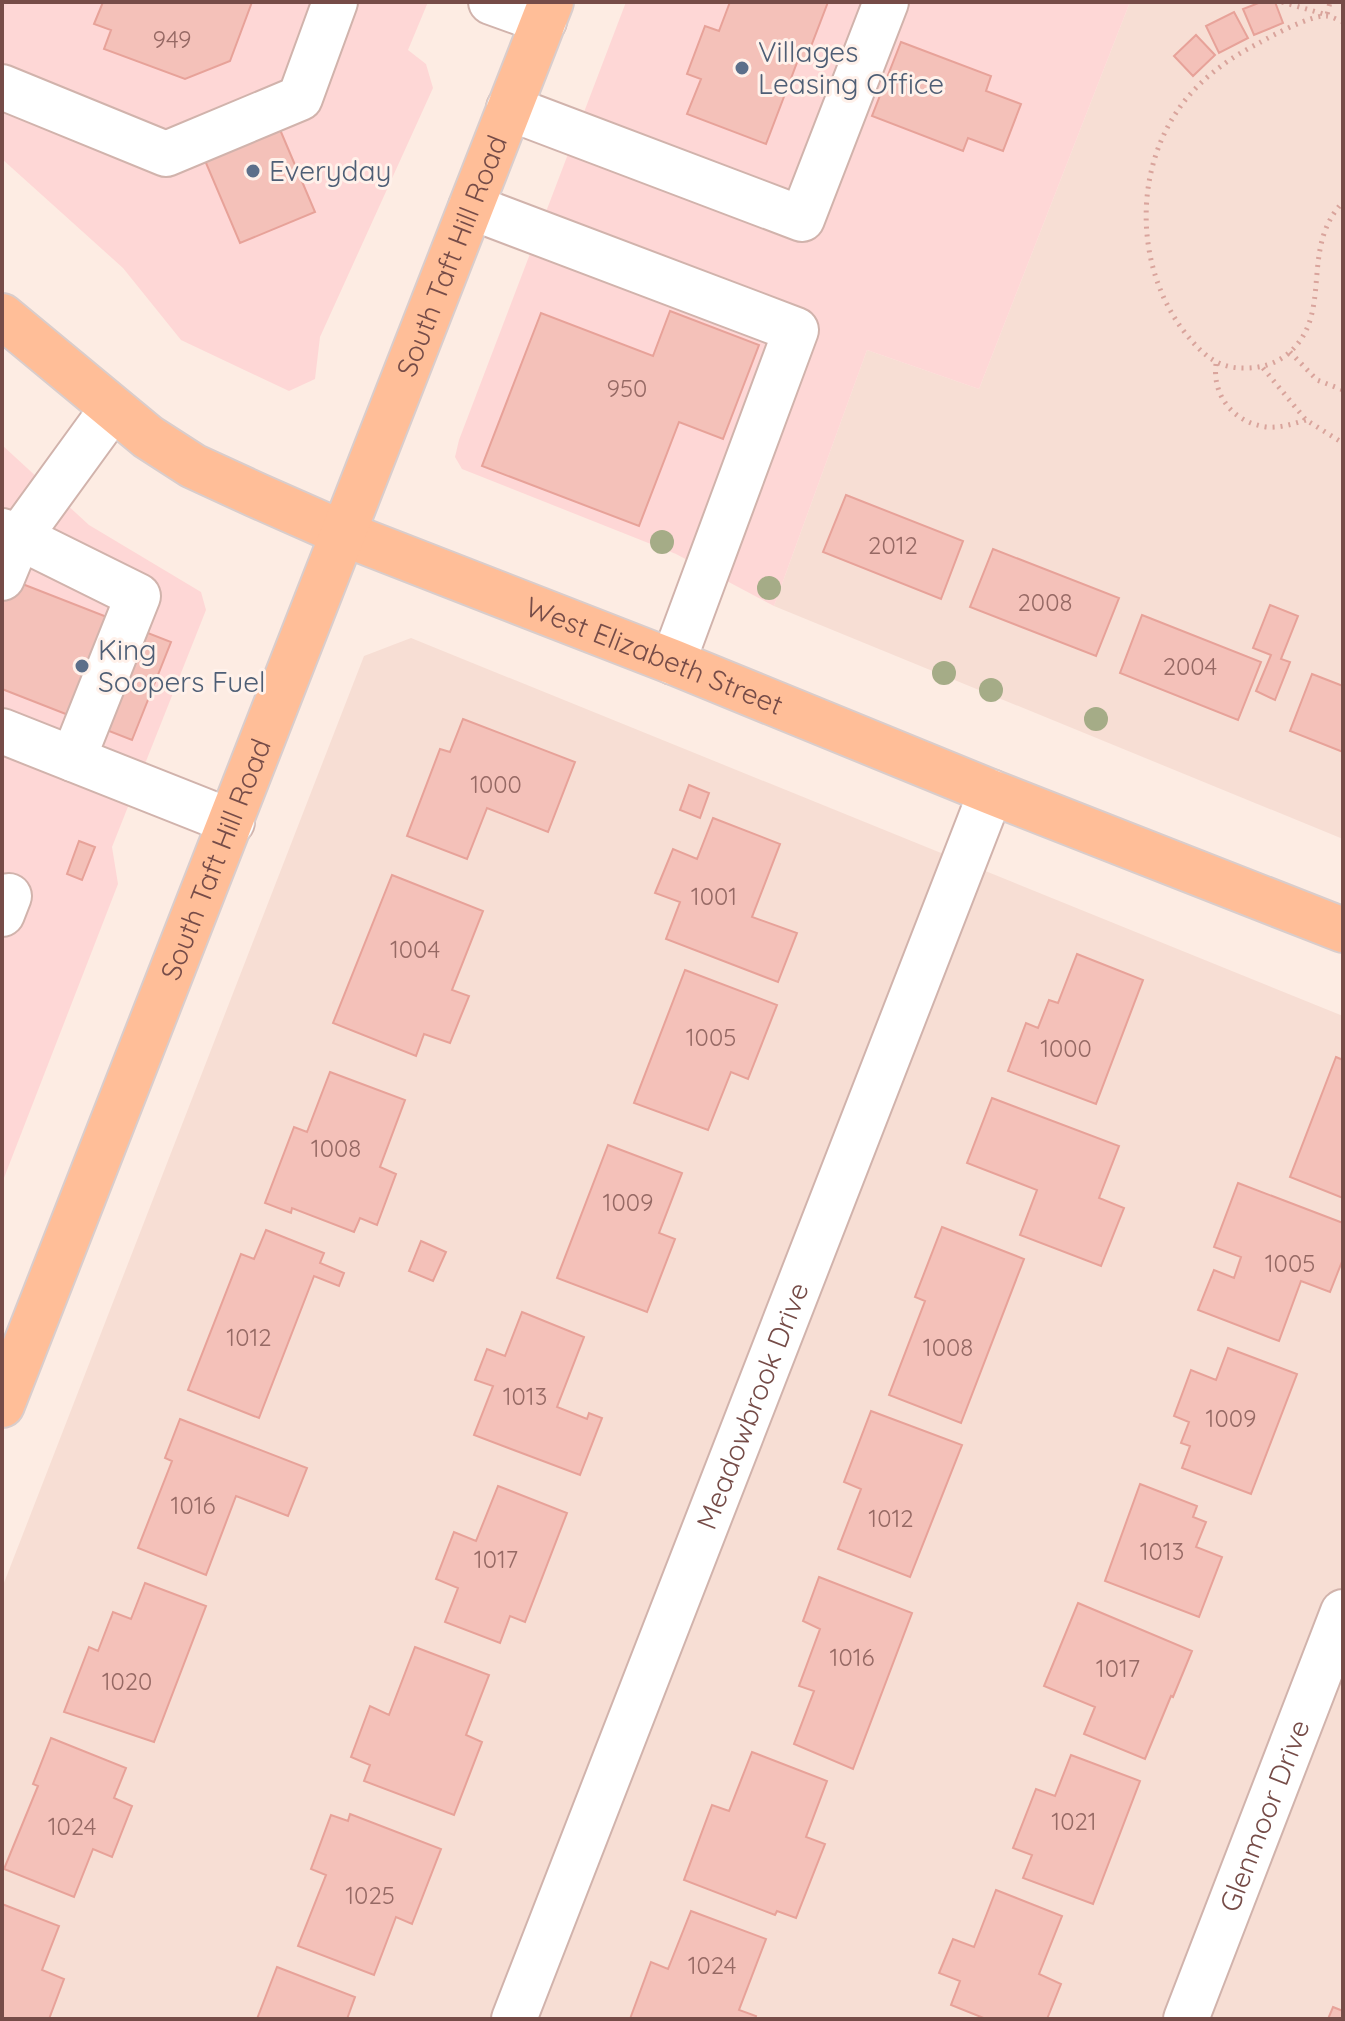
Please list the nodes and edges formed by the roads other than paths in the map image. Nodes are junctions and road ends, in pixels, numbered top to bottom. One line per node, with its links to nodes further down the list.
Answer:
1 (335, 2): 5 (street)
2 (491, 2): 4 (street)
3 (886, 2): 6 (street)
4 (548, 12): 6 (main road, South Taft Hill Road)
5 (2, 87)
6 (509, 108): 7 (main road, South Taft Hill Road)
7 (471, 207): 10 (main road, South Taft Hill Road); 13 (street)
8 (2, 316): 9 (main road, West Elizabeth Street)
9 (112, 409): 10 (main road, West Elizabeth Street); 11 (street)
10 (342, 533): 13 (main road, West Elizabeth Street); 17 (main road, South Taft Hill Road)
11 (10, 534): 12 (street); 15 (street)
12 (2, 578)
13 (673, 662): 16 (main road, West Elizabeth Street)
14 (2, 731): 15 (street)
15 (73, 759): 17 (street)
16 (991, 792): 18 (main road, West Elizabeth Street); 22 (street, Meadowbrook Drive)
17 (232, 822): 19 (main road, South Taft Hill Road)
18 (1343, 930)
19 (15, 1335): 20 (main road, South Taft Hill Road)
20 (2, 1405)
21 (1343, 1612): 23 (street, Glenmoor Drive)
22 (514, 2019)
23 (1186, 2019)

